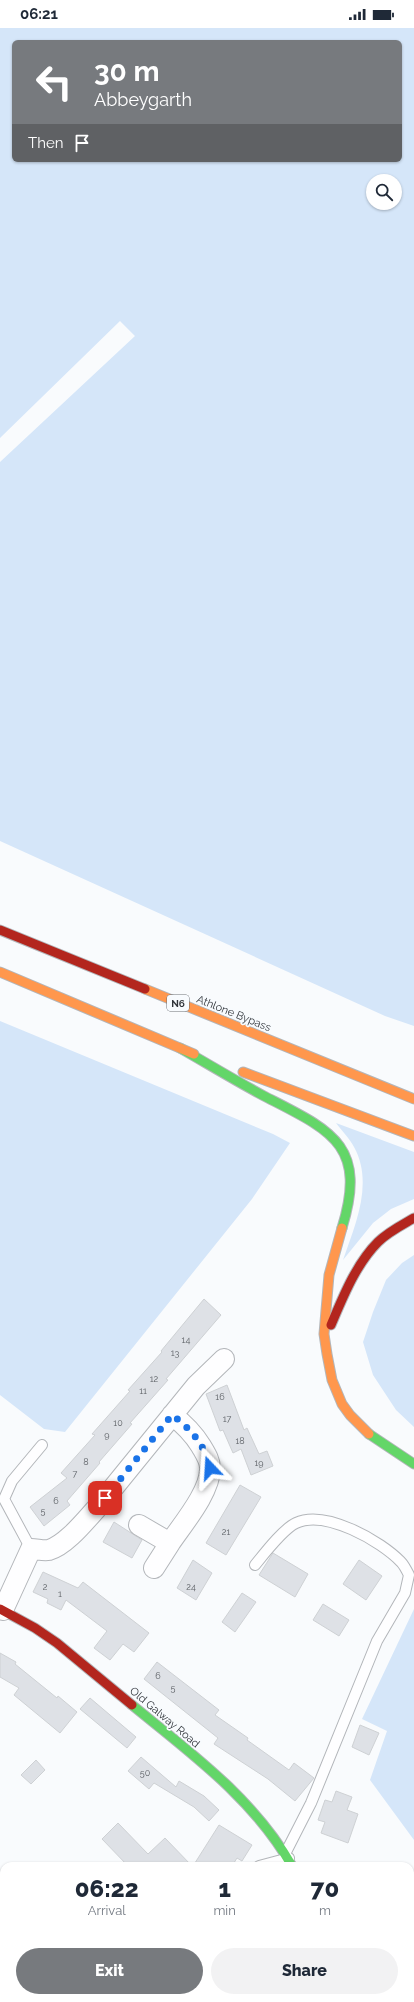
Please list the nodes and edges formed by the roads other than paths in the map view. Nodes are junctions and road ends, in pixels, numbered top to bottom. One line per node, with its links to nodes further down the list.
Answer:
1 (0, 930): 4 (main road, Athlone Bypass / N6)
2 (0, 972): 3 (main road)
3 (180, 1048): 7 (main road); 9 (main road)
4 (356, 1075): 5 (main road); 6 (main road, Athlone Bypass / N6)
5 (399, 1082)
6 (414, 1099)
7 (414, 1136)
8 (414, 1218): 9 (main road)
9 (324, 1341): 13 (main road)
10 (224, 1359): 11 (street)
11 (172, 1415): 15 (street); 16 (street)
12 (42, 1445): 16 (lane)
13 (414, 1464)
14 (139, 1525): 15 (street)
15 (170, 1543): 18 (street)
16 (31, 1548): 19 (street)
17 (255, 1565): 20 (lane)
18 (154, 1568)
19 (1, 1609): 20 (main road, Old Galway Road)
20 (289, 1859): 21 (lane)
21 (276, 1862)

